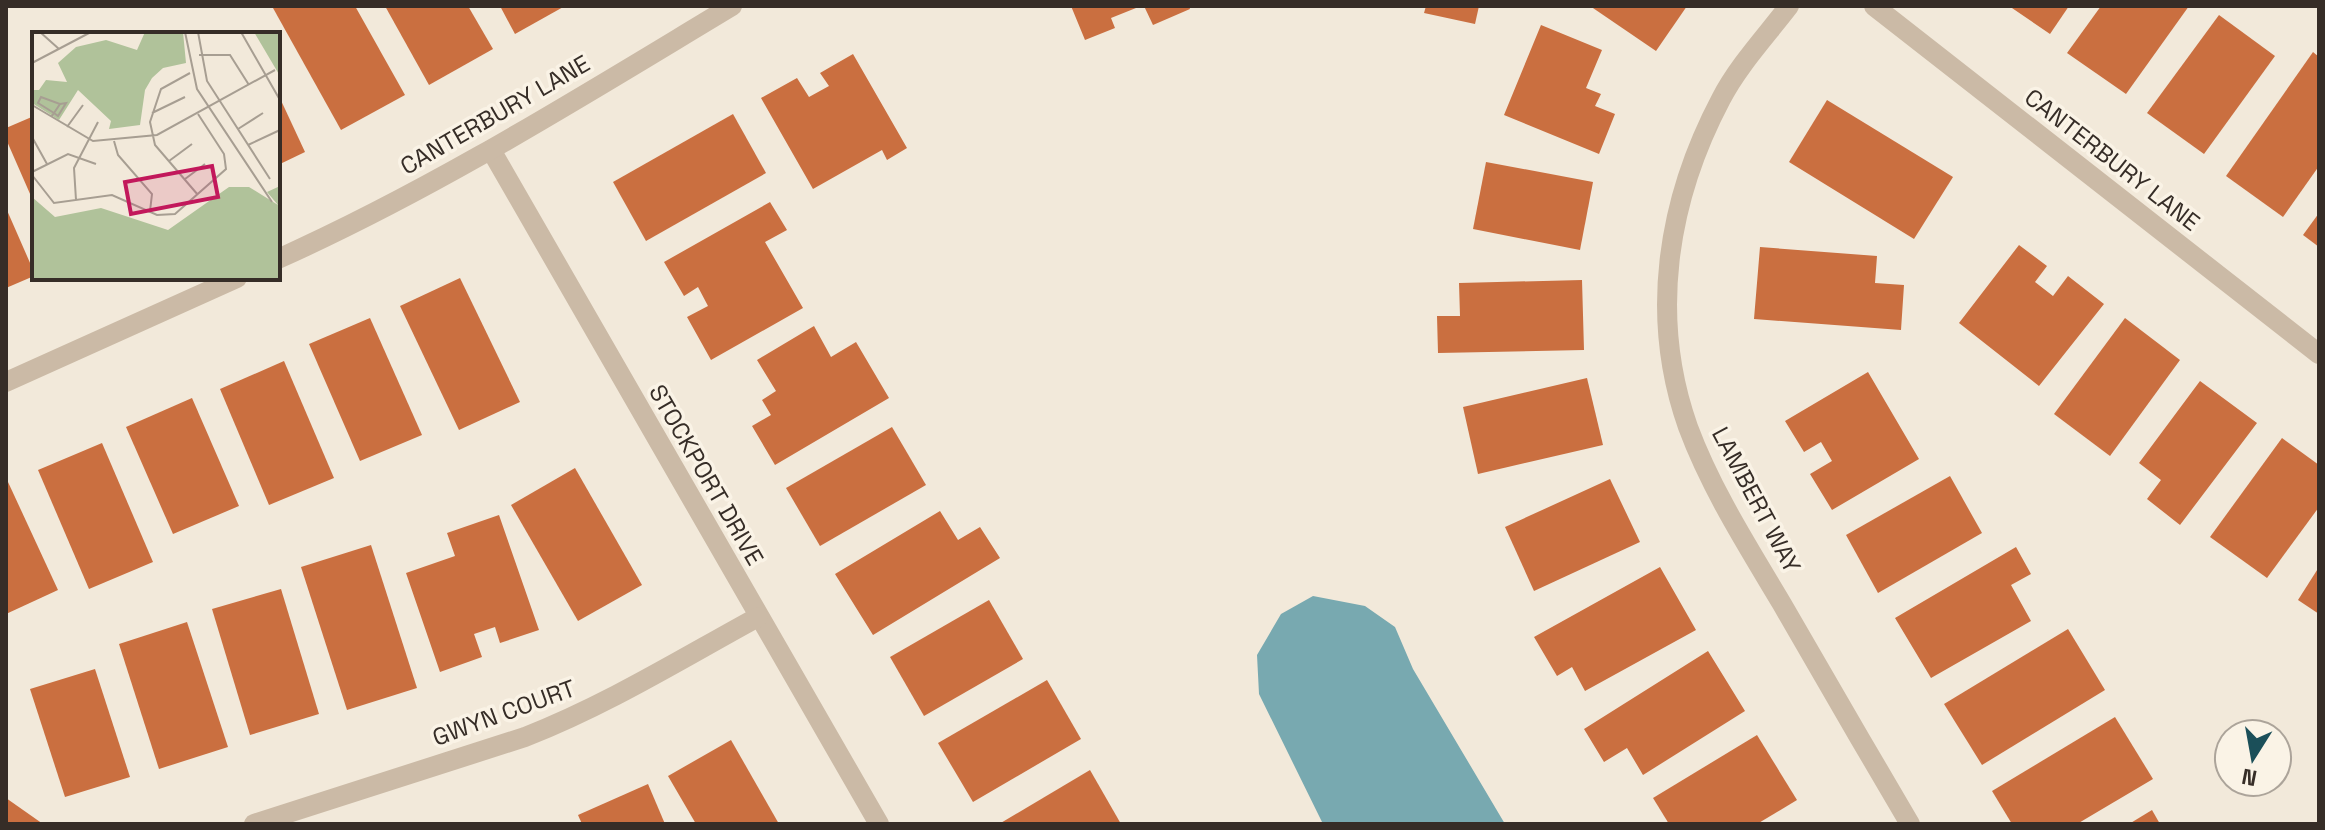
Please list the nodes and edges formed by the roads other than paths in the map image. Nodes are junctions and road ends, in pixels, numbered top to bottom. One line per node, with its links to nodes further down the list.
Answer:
1 (732, 6): 4 (street, CANTERBURY LANE)
2 (1789, 6): 12 (street, LAMBERT WAY)
3 (1874, 6): 7 (street, CANTERBURY LANE)
4 (491, 150): 5 (street, CANTERBURY LANE); 9 (street, STOCKPORT DRIVE)
5 (280, 258)
6 (233, 280): 8 (street)
7 (2319, 354)
8 (6, 382)
9 (758, 617): 10 (street, GWYN COURT); 11 (street, STOCKPORT DRIVE)
10 (254, 824)
11 (879, 824)
12 (1910, 824)

